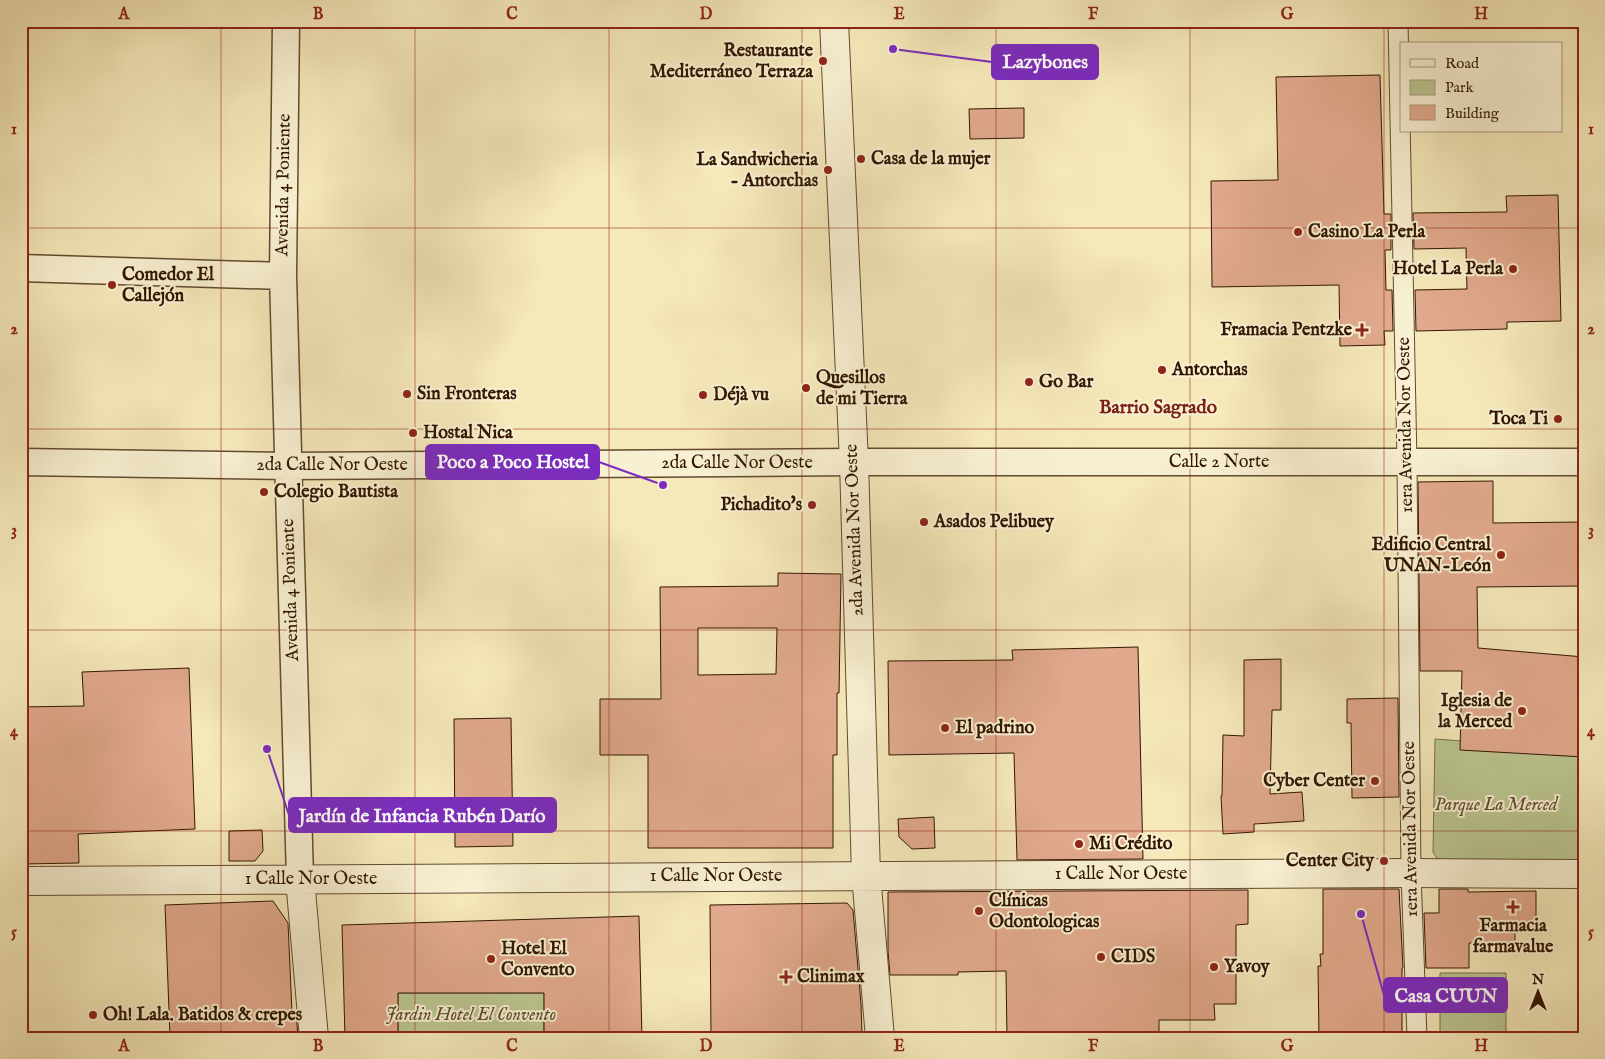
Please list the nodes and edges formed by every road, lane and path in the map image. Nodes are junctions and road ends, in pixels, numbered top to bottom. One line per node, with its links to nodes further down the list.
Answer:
1 (286, 21): 7 (street, Avenida 4 Poniente)
2 (834, 21): 9 (street, 2da Avenida Nor Oeste)
3 (1398, 21): 4 (street, 1era Avenida Nor Oeste)
4 (1400, 119)
5 (1400, 132): 10 (street, 1era Avenida Nor Oeste)
6 (21, 268): 7 (street)
7 (283, 276): 12 (street, Avenida 4 Poniente)
8 (21, 462): 12 (street, 2da Calle Nor Oeste)
9 (854, 462): 10 (street, Calle 2 Norte); 12 (street, 2da Calle Nor Oeste); 15 (street, 2da Avenida Nor Oeste)
10 (1407, 462): 11 (street, Calle 2 Norte); 13 (street, 1era Avenida Nor Oeste)
11 (1584, 462)
12 (288, 466): 16 (street, Avenida 4 Poniente)
13 (1411, 873): 14 (street, 1 Calle Nor Oeste); 15 (street, 1 Calle Nor Oeste); 20 (street, 1era Avenida Nor Oeste)
14 (1584, 874)
15 (866, 875): 16 (street, 1 Calle Nor Oeste); 19 (street, 2da Avenida Nor Oeste)
16 (300, 879): 17 (street, 1 Calle Nor Oeste); 18 (street, Avenida 4 Poniente)
17 (21, 881)
18 (314, 1038)
19 (880, 1038)
20 (1417, 1038)

